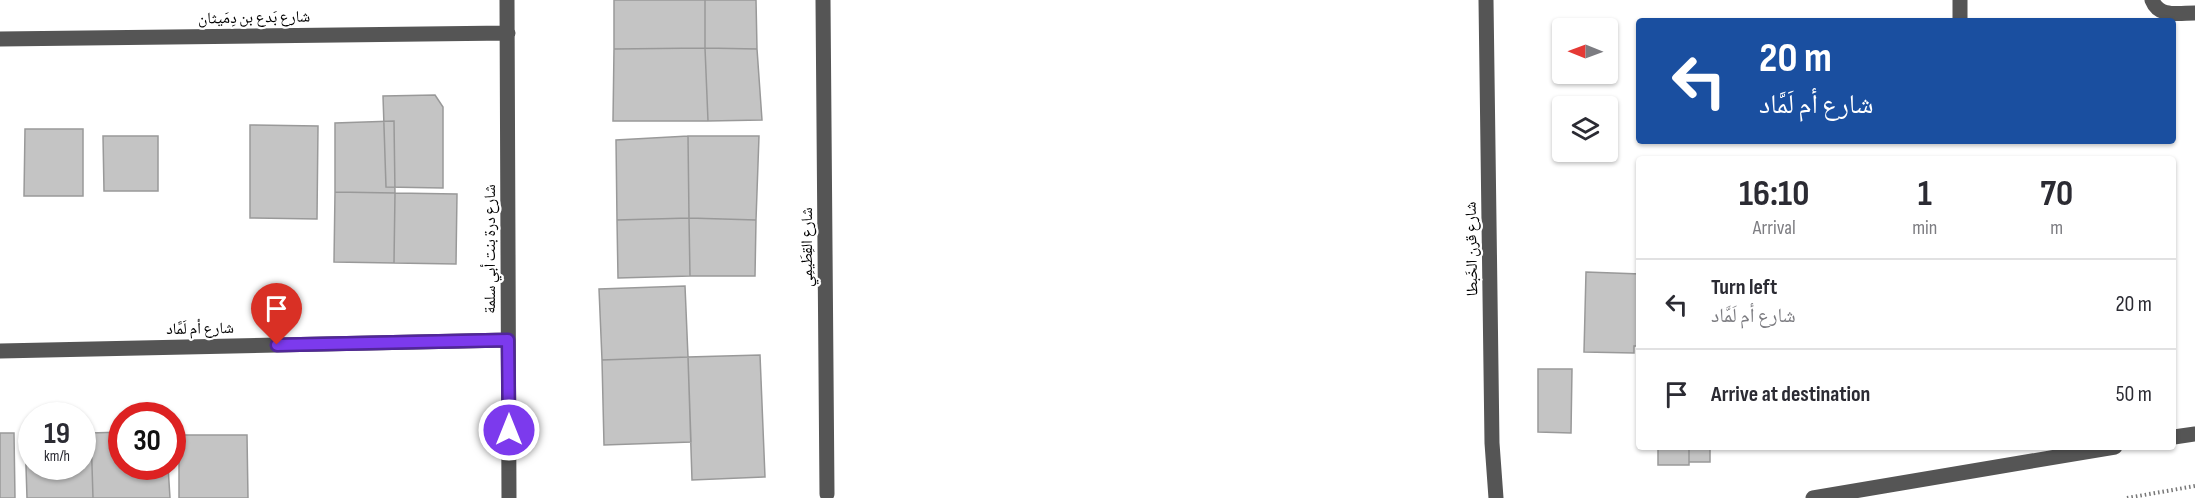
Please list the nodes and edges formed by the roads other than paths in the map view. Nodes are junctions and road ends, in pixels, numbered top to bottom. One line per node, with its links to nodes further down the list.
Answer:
1 (507, 0): 8 (street, شارع درة بنت أبي سلمة)
2 (823, 0): 15 (street, شارع القِطَيمِي)
3 (1486, 0): 17 (street, شارع قرن الخَبطا)
4 (1960, 0): 7 (street)
5 (2152, 0): 6 (street)
6 (2195, 14)
7 (1960, 18)
8 (508, 33): 9 (street, شارع بَدع بن دِمَيثان); 10 (street, شارع درة بنت أبي سلمة)
9 (0, 39)
10 (508, 340): 11 (street, شارع أم لَمَّاد); 16 (street, شارع درة بنت أبي سلمة)
11 (0, 351)
12 (2195, 434): 13 (street)
13 (2176, 437)
14 (2097, 450): 18 (street)
15 (827, 494)
16 (509, 498)
17 (1496, 498)
18 (1813, 498)

